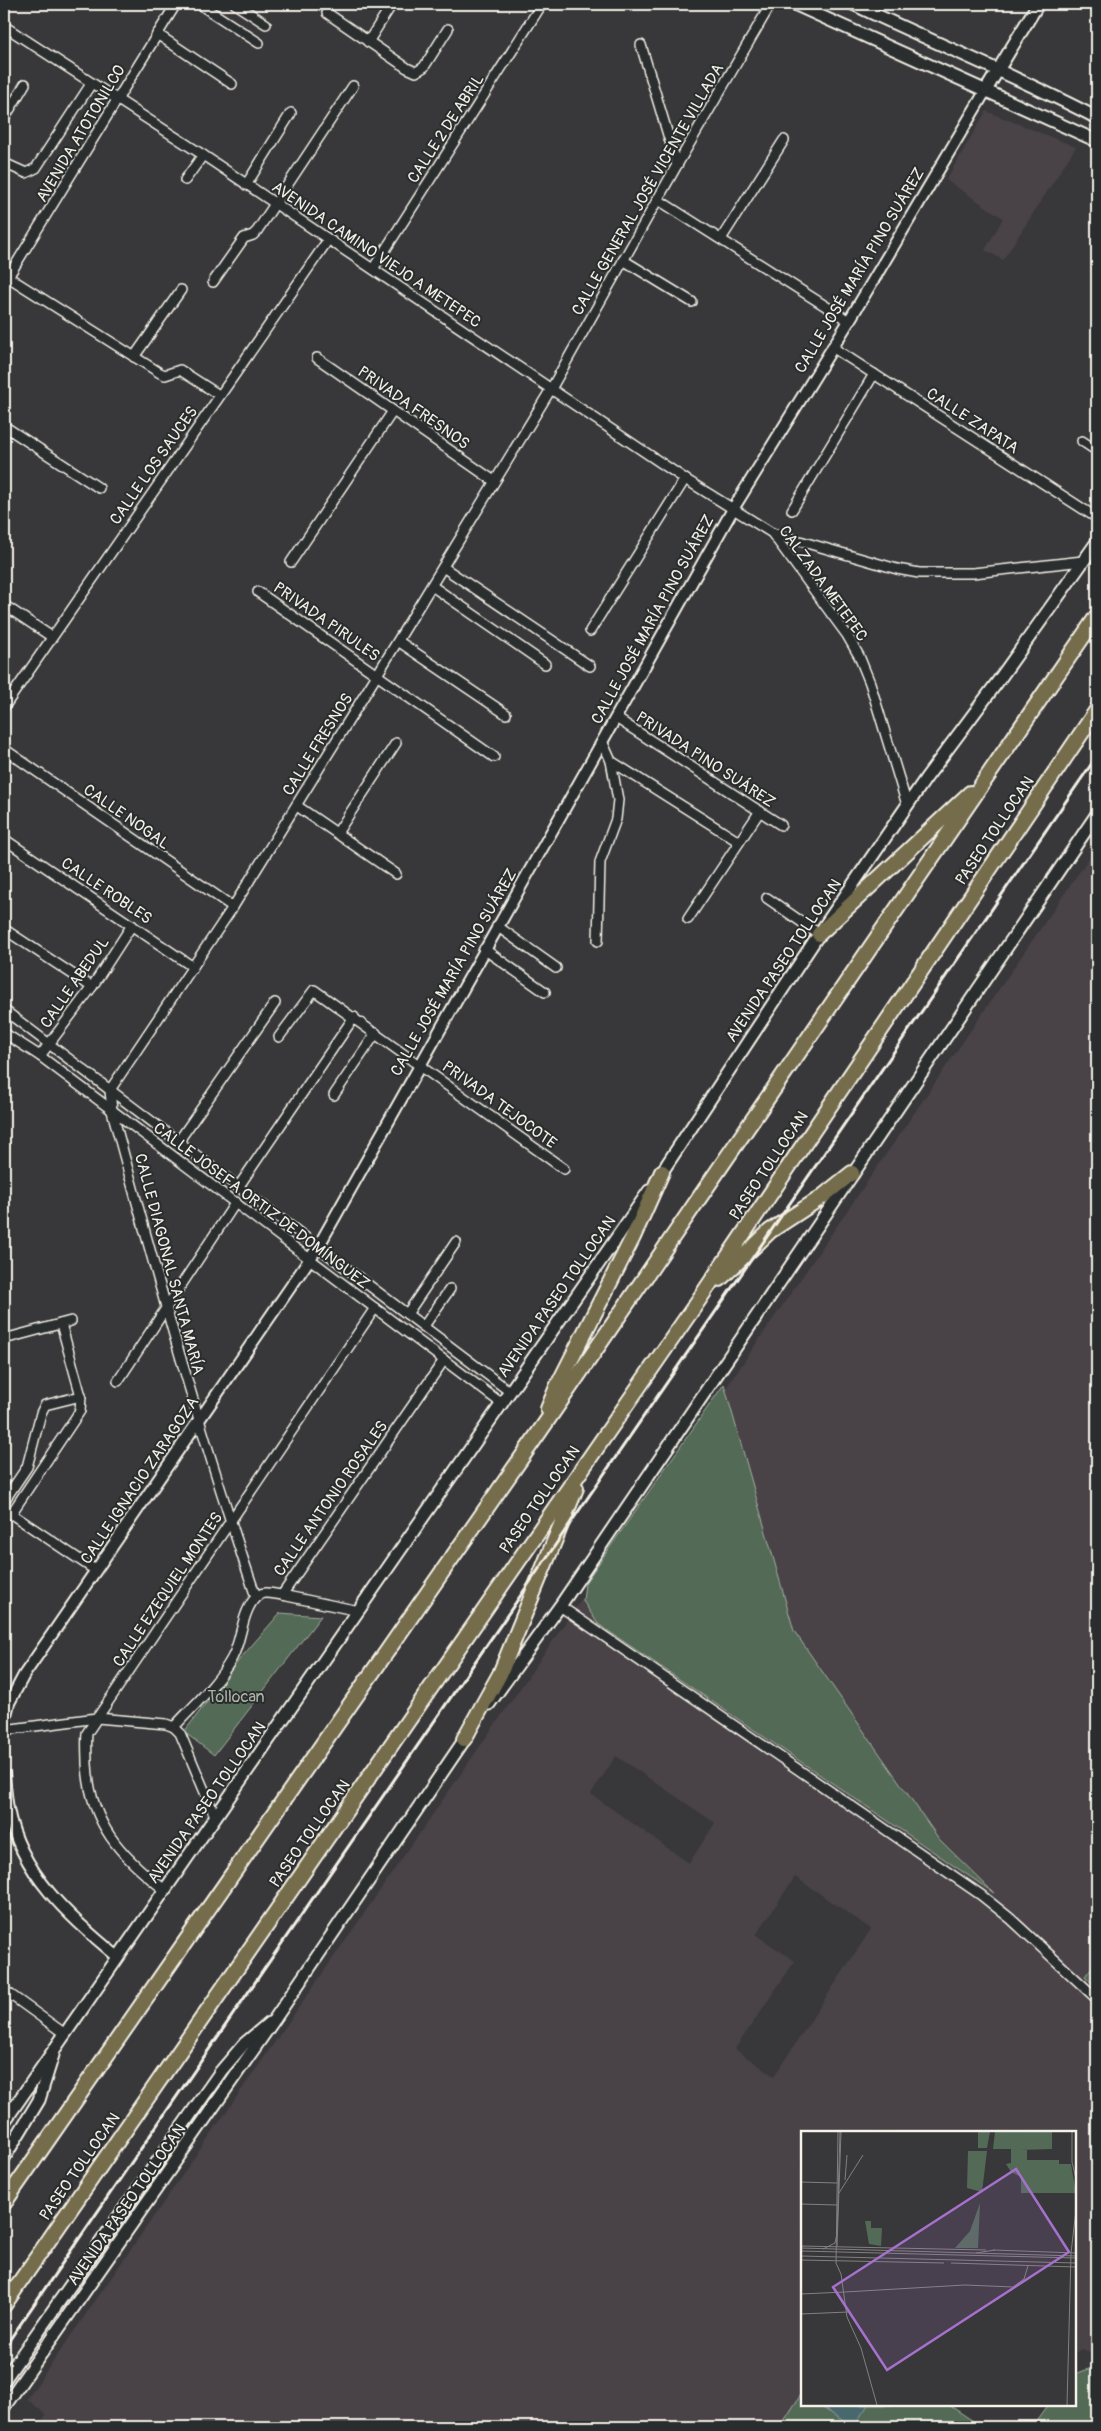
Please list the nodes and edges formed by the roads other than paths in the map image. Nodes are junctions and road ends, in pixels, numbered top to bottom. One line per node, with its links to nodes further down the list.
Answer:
1 (176, 4): 14 (street, AVENIDA ATOTONILCO)
2 (199, 4): 16 (street)
3 (235, 4): 11 (street)
4 (392, 4): 15 (street)
5 (542, 4): 40 (street, CALLE 2 DE ABRIL)
6 (771, 4): 32 (street, CALLE GENERAL JOSÉ VICENTE VILLADA)
7 (794, 4): 23 (main road)
8 (853, 4): 18 (main road)
9 (1038, 4): 18 (main road, CALLE JOSÉ MARÍA PINO SUÁREZ)
10 (327, 13): 15 (street)
11 (266, 24)
12 (4, 26): 20 (street, AVENIDA CAMINO VIEJO A METEPEC)
13 (448, 29): 15 (street)
14 (157, 34): 21 (street); 24 (street, AVENIDA ATOTONILCO)
15 (368, 42)
16 (258, 43)
17 (641, 45): 32 (street)
18 (997, 68): 23 (main road, CALLE JOSÉ MARÍA PINO SUÁREZ); 26 (main road)
19 (25, 84): 27 (street)
20 (91, 84): 24 (street, AVENIDA CAMINO VIEJO A METEPEC); 31 (street)
21 (232, 84)
22 (353, 86): 36 (street)
23 (986, 90): 29 (main road); 45 (street, CALLE JOSÉ MARÍA PINO SUÁREZ)
24 (117, 101): 30 (street, AVENIDA CAMINO VIEJO A METEPEC); 41 (street, AVENIDA ATOTONILCO)
25 (291, 113): 34 (street)
26 (1097, 118)
27 (4, 119)
28 (784, 140): 38 (street)
29 (1097, 141)
30 (203, 155): 33 (street); 34 (street, AVENIDA CAMINO VIEJO A METEPEC)
31 (4, 163)
32 (677, 165): 35 (street, CALLE GENERAL JOSÉ VICENTE VILLADA)
33 (185, 180)
34 (246, 185): 36 (street, AVENIDA CAMINO VIEJO A METEPEC)
35 (657, 199): 38 (street); 39 (street, CALLE GENERAL JOSÉ VICENTE VILLADA)
36 (274, 203): 37 (street, AVENIDA CAMINO VIEJO A METEPEC); 42 (street)
37 (328, 240): 40 (street, AVENIDA CAMINO VIEJO A METEPEC); 51 (street, CALLE LOS SAUCES)
38 (721, 240): 45 (street)
39 (624, 260): 44 (street); 50 (street, CALLE GENERAL JOSÉ VICENTE VILLADA)
40 (372, 269): 50 (street, AVENIDA CAMINO VIEJO A METEPEC)
41 (6, 276): 47 (street)
42 (213, 282)
43 (181, 290): 47 (street)
44 (692, 302)
45 (849, 321): 46 (street, CALLE JOSÉ MARÍA PINO SUÁREZ)
46 (832, 347): 49 (street, CALLE ZAPATA); 59 (street, CALLE JOSÉ MARÍA PINO SUÁREZ)
47 (134, 357): 51 (street)
48 (317, 358): 52 (street, PRIVADA FRESNOS)
49 (874, 374): 60 (street); 61 (street, CALLE ZAPATA)
50 (550, 389): 56 (street, AVENIDA CAMINO VIEJO A METEPEC); 57 (street, CALLE FRESNOS)
51 (219, 395): 73 (street, CALLE LOS SAUCES)
52 (393, 411): 57 (street, PRIVADA FRESNOS); 66 (street)
53 (4, 426): 58 (street)
54 (1082, 441): 55 (street)
55 (1097, 450)
56 (685, 479): 59 (street, AVENIDA CAMINO VIEJO A METEPEC); 72 (street)
57 (494, 481): 67 (street, CALLE FRESNOS)
58 (98, 488)
59 (733, 509): 62 (street, CALZADA METEPEC); 81 (street, CALLE JOSÉ MARÍA PINO SUÁREZ)
60 (792, 510)
61 (1097, 518)
62 (772, 532): 65 (street); 89 (street, CALZADA METEPEC)
63 (1097, 542): 65 (main road, AVENIDA PASEO TOLLOCAN)
64 (1097, 551): 65 (main road, AVENIDA PASEO TOLLOCAN)
65 (1083, 561): 89 (main road, AVENIDA PASEO TOLLOCAN)
66 (291, 562)
67 (443, 567): 68 (street, CALLE FRESNOS); 76 (street)
68 (432, 586): 74 (street, CALLE FRESNOS); 75 (street)
69 (258, 592): 77 (street, PRIVADA PIRULES)
70 (4, 605): 73 (street)
71 (1097, 616): 87 (highway)
72 (590, 631)
73 (52, 637): 78 (street, CALLE LOS SAUCES)
74 (398, 641): 77 (street, CALLE FRESNOS); 80 (street)
75 (545, 664)
76 (590, 666)
77 (378, 675): 85 (street, PRIVADA PIRULES); 88 (street, CALLE FRESNOS)
78 (4, 707)
79 (1097, 710): 132 (highway, PASEO TOLLOCAN)
80 (506, 714)
81 (616, 718): 82 (street, CALLE JOSÉ MARÍA PINO SUÁREZ); 90 (street, PRIVADA PINO SUÁREZ)
82 (602, 741): 86 (street); 101 (street, CALLE JOSÉ MARÍA PINO SUÁREZ)
83 (396, 743): 93 (street)
84 (4, 750): 98 (street, CALLE NOGAL)
85 (494, 757)
86 (611, 761): 95 (street); 104 (street)
87 (987, 777): 103 (highway); 146 (highway)
88 (297, 806): 93 (street); 98 (street, CALLE FRESNOS)
89 (908, 806): 103 (main road, AVENIDA PASEO TOLLOCAN)
90 (760, 811): 92 (street, PRIVADA PINO SUÁREZ); 95 (street)
91 (1097, 814): 125 (main road, AVENIDA PASEO TOLLOCAN)
92 (781, 825)
93 (336, 833): 96 (street)
94 (4, 839): 100 (street, CALLE ROBLES)
95 (739, 842): 99 (street)
96 (396, 874)
97 (767, 898): 103 (street)
98 (233, 907): 106 (street, CALLE FRESNOS)
99 (688, 919)
100 (132, 925): 106 (street, CALLE ROBLES); 108 (street, CALLE ABEDUL)
101 (497, 926): 105 (street, CALLE JOSÉ MARÍA PINO SUÁREZ); 107 (street)
102 (4, 930): 108 (street)
103 (819, 934): 124 (main road, AVENIDA PASEO TOLLOCAN)
104 (598, 941)
105 (484, 949): 109 (street); 118 (street, CALLE JOSÉ MARÍA PINO SUÁREZ)
106 (193, 967): 119 (street, CALLE FRESNOS)
107 (556, 968)
108 (92, 987): 116 (street, CALLE ABEDUL)
109 (545, 992)
110 (275, 1003): 122 (street)
111 (4, 1010): 116 (street, CALLE JOSEFA ORTIZ DE DOMÍNGUEZ)
112 (354, 1017): 114 (street, PRIVADA TEJOCOTE); 115 (street, PRIVADA TEJOCOTE); 126 (street)
113 (4, 1033): 117 (street, CALLE JOSEFA ORTIZ DE DOMÍNGUEZ)
114 (376, 1033): 118 (street, PRIVADA TEJOCOTE); 120 (street)
115 (280, 1037)
116 (48, 1043): 117 (street, CALLE ABEDUL); 119 (street, CALLE JOSEFA ORTIZ DE DOMÍNGUEZ)
117 (40, 1056): 121 (street, CALLE JOSEFA ORTIZ DE DOMÍNGUEZ)
118 (419, 1064): 123 (street, PRIVADA TEJOCOTE); 129 (street, CALLE JOSÉ MARÍA PINO SUÁREZ)
119 (110, 1090): 121 (street); 122 (street, CALLE JOSEFA ORTIZ DE DOMÍNGUEZ)
120 (334, 1095)
121 (112, 1111): 127 (street, CALLE JOSEFA ORTIZ DE DOMÍNGUEZ); 134 (street, CALLE DIAGONAL SANTA MARÍA)
122 (178, 1142): 126 (street, CALLE JOSEFA ORTIZ DE DOMÍNGUEZ)
123 (564, 1169)
124 (662, 1172): 142 (main road, AVENIDA PASEO TOLLOCAN); 146 (highway)
125 (852, 1173): 132 (highway); 156 (main road, AVENIDA PASEO TOLLOCAN)
126 (238, 1186): 129 (street, CALLE JOSEFA ORTIZ DE DOMÍNGUEZ)
127 (236, 1202): 130 (street, CALLE JOSEFA ORTIZ DE DOMÍNGUEZ); 134 (street)
128 (456, 1242): 135 (street)
129 (318, 1247): 130 (street, CALLE JOSÉ MARÍA PINO SUÁREZ); 135 (street, CALLE JOSEFA ORTIZ DE DOMÍNGUEZ)
130 (309, 1259): 133 (street, CALLE JOSEFA ORTIZ DE DOMÍNGUEZ); 145 (street, CALLE IGNACIO ZARAGOZA)
131 (450, 1289): 138 (street)
132 (694, 1307): 147 (highway, PASEO TOLLOCAN)
133 (375, 1308): 140 (street, CALLE JOSEFA ORTIZ DE DOMÍNGUEZ); 152 (street, CALLE EZEQUIEL MONTES)
134 (165, 1311): 141 (street); 145 (street, CALLE DIAGONAL SANTA MARÍA)
135 (407, 1314): 138 (street, CALLE JOSEFA ORTIZ DE DOMÍNGUEZ)
136 (71, 1322): 137 (street)
137 (61, 1324): 139 (street); 143 (street)
138 (424, 1326): 142 (street, CALLE JOSEFA ORTIZ DE DOMÍNGUEZ)
139 (4, 1339)
140 (444, 1360): 144 (street, CALLE JOSEFA ORTIZ DE DOMÍNGUEZ); 154 (street, CALLE ANTONIO ROSALES)
141 (118, 1381)
142 (510, 1391): 144 (main road, AVENIDA PASEO TOLLOCAN)
143 (80, 1396): 148 (street); 149 (street)
144 (501, 1403): 157 (main road, AVENIDA PASEO TOLLOCAN)
145 (198, 1420): 152 (street, CALLE DIAGONAL SANTA MARÍA); 153 (street, CALLE IGNACIO ZARAGOZA)
146 (540, 1431): 174 (highway)
147 (588, 1460): 162 (highway); 175 (highway, PASEO TOLLOCAN)
148 (23, 1473): 149 (street); 150 (street)
149 (35, 1480): 151 (street)
150 (4, 1502)
151 (7, 1512): 153 (street)
152 (230, 1523): 155 (street, CALLE DIAGONAL SANTA MARÍA); 158 (street, CALLE EZEQUIEL MONTES)
153 (95, 1570): 159 (street, CALLE IGNACIO ZARAGOZA)
154 (282, 1595): 155 (street, CALLE ANTONIO ROSALES); 157 (street)
155 (256, 1597): 160 (street)
156 (560, 1606): 162 (main road, AVENIDA PASEO TOLLOCAN); 168 (street)
157 (359, 1611): 164 (main road, AVENIDA PASEO TOLLOCAN)
158 (97, 1718): 160 (street); 161 (street); 165 (street, CALLE EZEQUIEL MONTES)
159 (4, 1723)
160 (174, 1727): 164 (street)
161 (4, 1730)
162 (464, 1740): 169 (main road, AVENIDA PASEO TOLLOCAN)
163 (4, 1774): 166 (street)
164 (215, 1816): 165 (main road, AVENIDA PASEO TOLLOCAN)
165 (165, 1890): 166 (main road, AVENIDA PASEO TOLLOCAN)
166 (118, 1957): 170 (main road, AVENIDA PASEO TOLLOCAN)
167 (4, 1990): 170 (street)
168 (1097, 1999)
169 (274, 2020): 176 (main road, AVENIDA PASEO TOLLOCAN); 177 (main road, AVENIDA PASEO TOLLOCAN)
170 (65, 2034): 171 (main road, AVENIDA PASEO TOLLOCAN)
171 (55, 2048): 172 (main road, AVENIDA PASEO TOLLOCAN); 173 (main road, AVENIDA PASEO TOLLOCAN)
172 (4, 2122)
173 (4, 2158)
174 (4, 2203)
175 (4, 2305)
176 (4, 2380)
177 (4, 2407)

